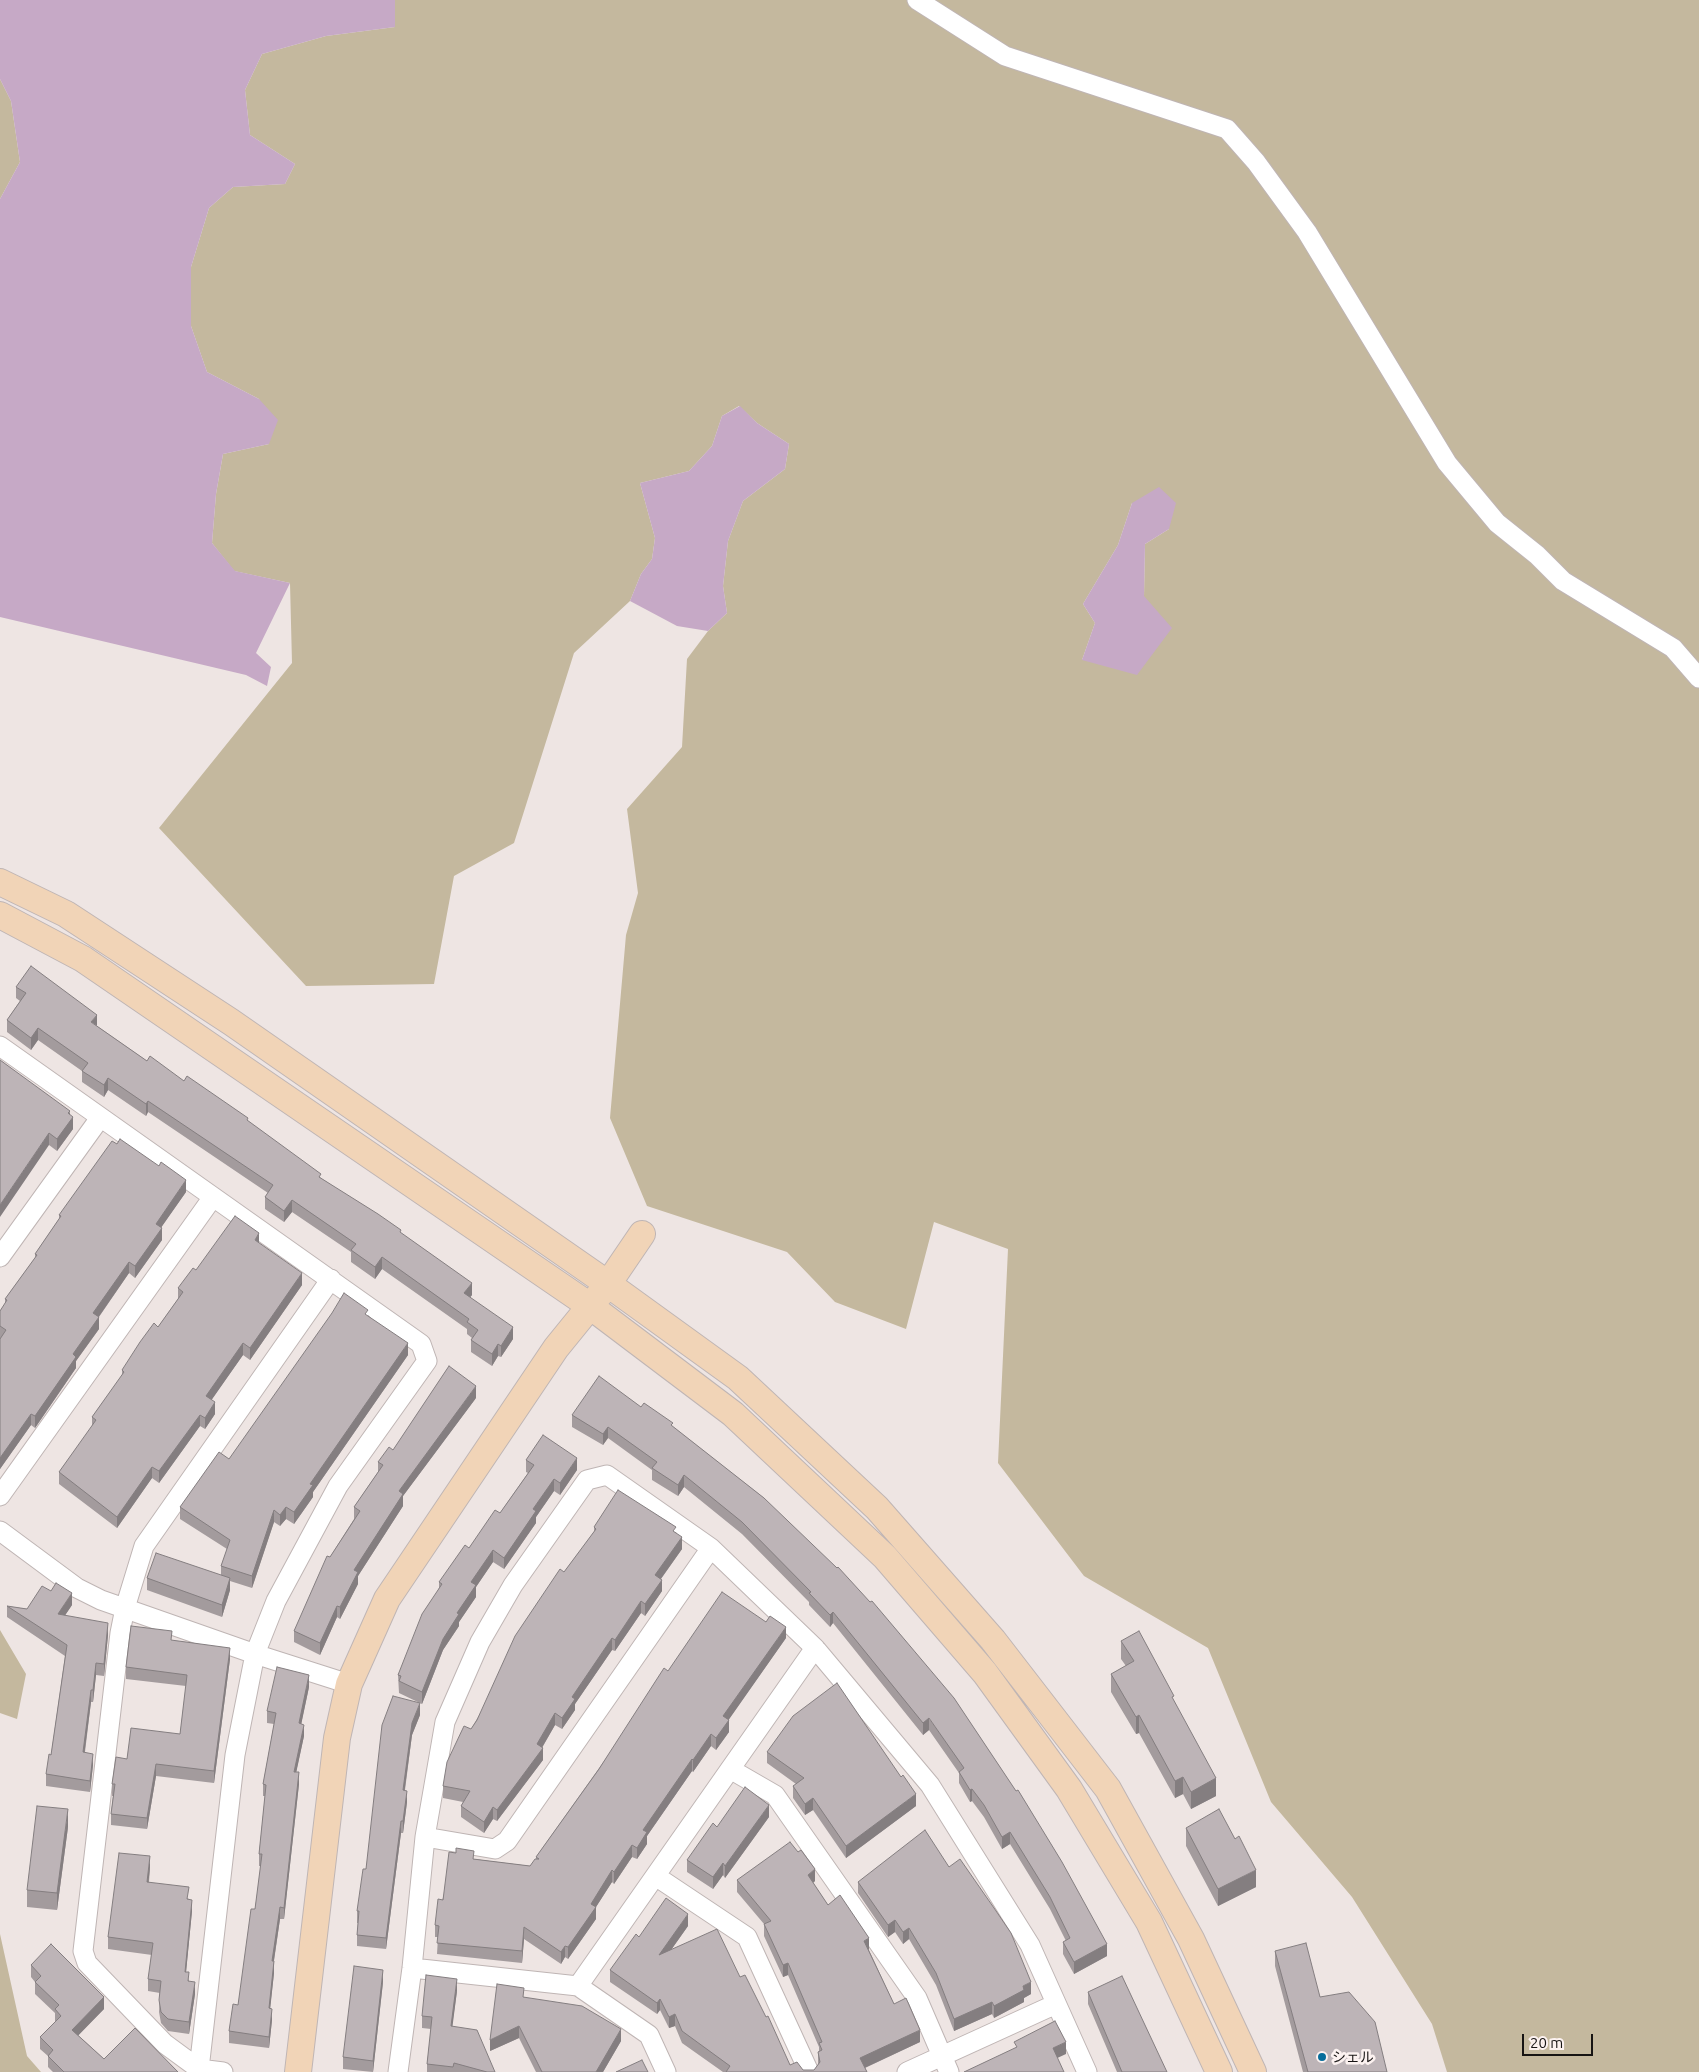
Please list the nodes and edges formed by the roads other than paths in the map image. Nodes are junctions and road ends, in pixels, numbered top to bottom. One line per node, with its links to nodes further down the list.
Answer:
1 (916, 0): 2 (street)
2 (1699, 678)
3 (0, 882): 11 (street)
4 (0, 915): 12 (street)
5 (0, 1046): 6 (street)
6 (100, 1118): 7 (street); 9 (street)
7 (213, 1197): 10 (street); 13 (street)
8 (642, 1234): 11 (street)
9 (0, 1257)
10 (331, 1280): 16 (street); 18 (street)
11 (608, 1284): 12 (street); 36 (street)
12 (590, 1306): 19 (street); 35 (street)
13 (0, 1496)
14 (0, 1531): 16 (street)
15 (710, 1548): 17 (street); 21 (street); 21 (street)
16 (125, 1608): 18 (street); 27 (street)
17 (815, 1648): 20 (street); 25 (street)
18 (255, 1654): 19 (street); 27 (street)
19 (349, 1684): 29 (street)
20 (730, 1769): 22 (street); 26 (street)
21 (425, 1837): 23 (street)
22 (657, 1877): 24 (street); 32 (street)
23 (412, 1968): 24 (street); 30 (street)
24 (578, 1986): 31 (street)
25 (1056, 2004): 26 (street); 34 (street)
26 (945, 2064): 33 (street)
27 (199, 2069): 28 (street)
28 (223, 2072)
29 (298, 2072)
30 (398, 2072)
31 (666, 2072)
32 (809, 2072)
33 (907, 2072)
34 (1086, 2072)
35 (1219, 2072)
36 (1253, 2072)

